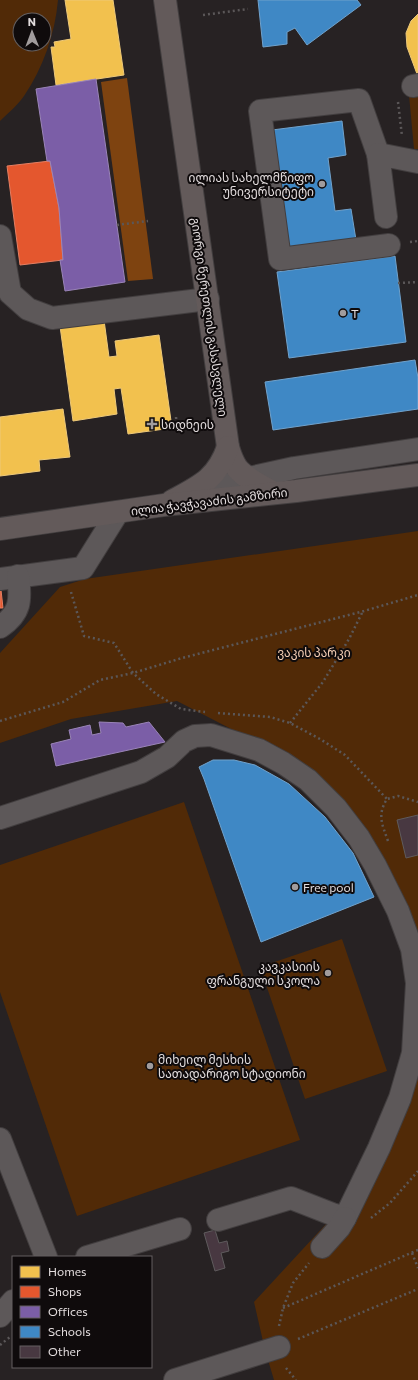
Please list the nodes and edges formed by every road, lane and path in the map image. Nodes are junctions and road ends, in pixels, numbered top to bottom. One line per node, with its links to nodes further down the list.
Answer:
1 (165, 0): 15 (main road, გიორგი წერეთლის გასასვლელი)
2 (248, 9): 3 (path)
3 (203, 15)
4 (378, 154): 5 (street); 8 (street); 12 (street)
5 (418, 162)
6 (253, 195): 7 (path)
7 (228, 198)
8 (386, 217)
9 (148, 221): 10 (path)
10 (117, 225)
11 (0, 236): 15 (street)
12 (389, 245)
13 (418, 282): 14 (path)
14 (398, 283)
15 (208, 299): 18 (main road, გიორგი წერეთლის გასასვლელი)
16 (176, 417): 17 (path)
17 (177, 428)
18 (228, 447): 21 (main road, გიორგი წერეთლის გასასვლელი); 23 (main road)
19 (418, 449): 21 (street)
20 (418, 475): 22 (main road, ილია ჭავჭავაძის გამზირი)
21 (249, 478): 22 (main road, გიორგი წერეთლის გასასვლელი); 23 (street)
22 (274, 493): 23 (main road, ილია ჭავჭავაძის გამზირი)
23 (164, 505): 24 (main road, ილია ჭავჭავაძის გამზირი)
24 (118, 512): 25 (main road, ილია ჭავჭავაძის გამზირი); 26 (street)
25 (0, 529)
26 (65, 570): 27 (street); 31 (path)
27 (9, 578): 30 (street)
28 (418, 595): 29 (path)
29 (364, 611): 31 (path); 34 (path)
30 (0, 627)
31 (133, 672): 32 (path); 33 (path)
32 (156, 694)
33 (0, 721)
34 (290, 723)
35 (418, 802): 37 (path)
36 (0, 818): 39 (street)
37 (390, 846)
38 (0, 1139): 45 (street)
39 (345, 1218): 40 (street); 42 (street)
40 (218, 1220)
41 (180, 1229): 46 (street)
42 (322, 1247): 50 (path)
43 (418, 1250): 44 (path)
44 (412, 1253): 47 (path); 50 (path)
45 (46, 1256)
46 (90, 1256)
47 (418, 1268)
48 (418, 1289): 54 (path)
49 (12, 1302): 51 (street)
50 (283, 1308): 54 (path)
51 (0, 1316)
52 (12, 1336): 53 (path)
53 (0, 1345)
54 (279, 1347): 55 (street); 56 (path)
55 (175, 1380)
56 (296, 1380)

